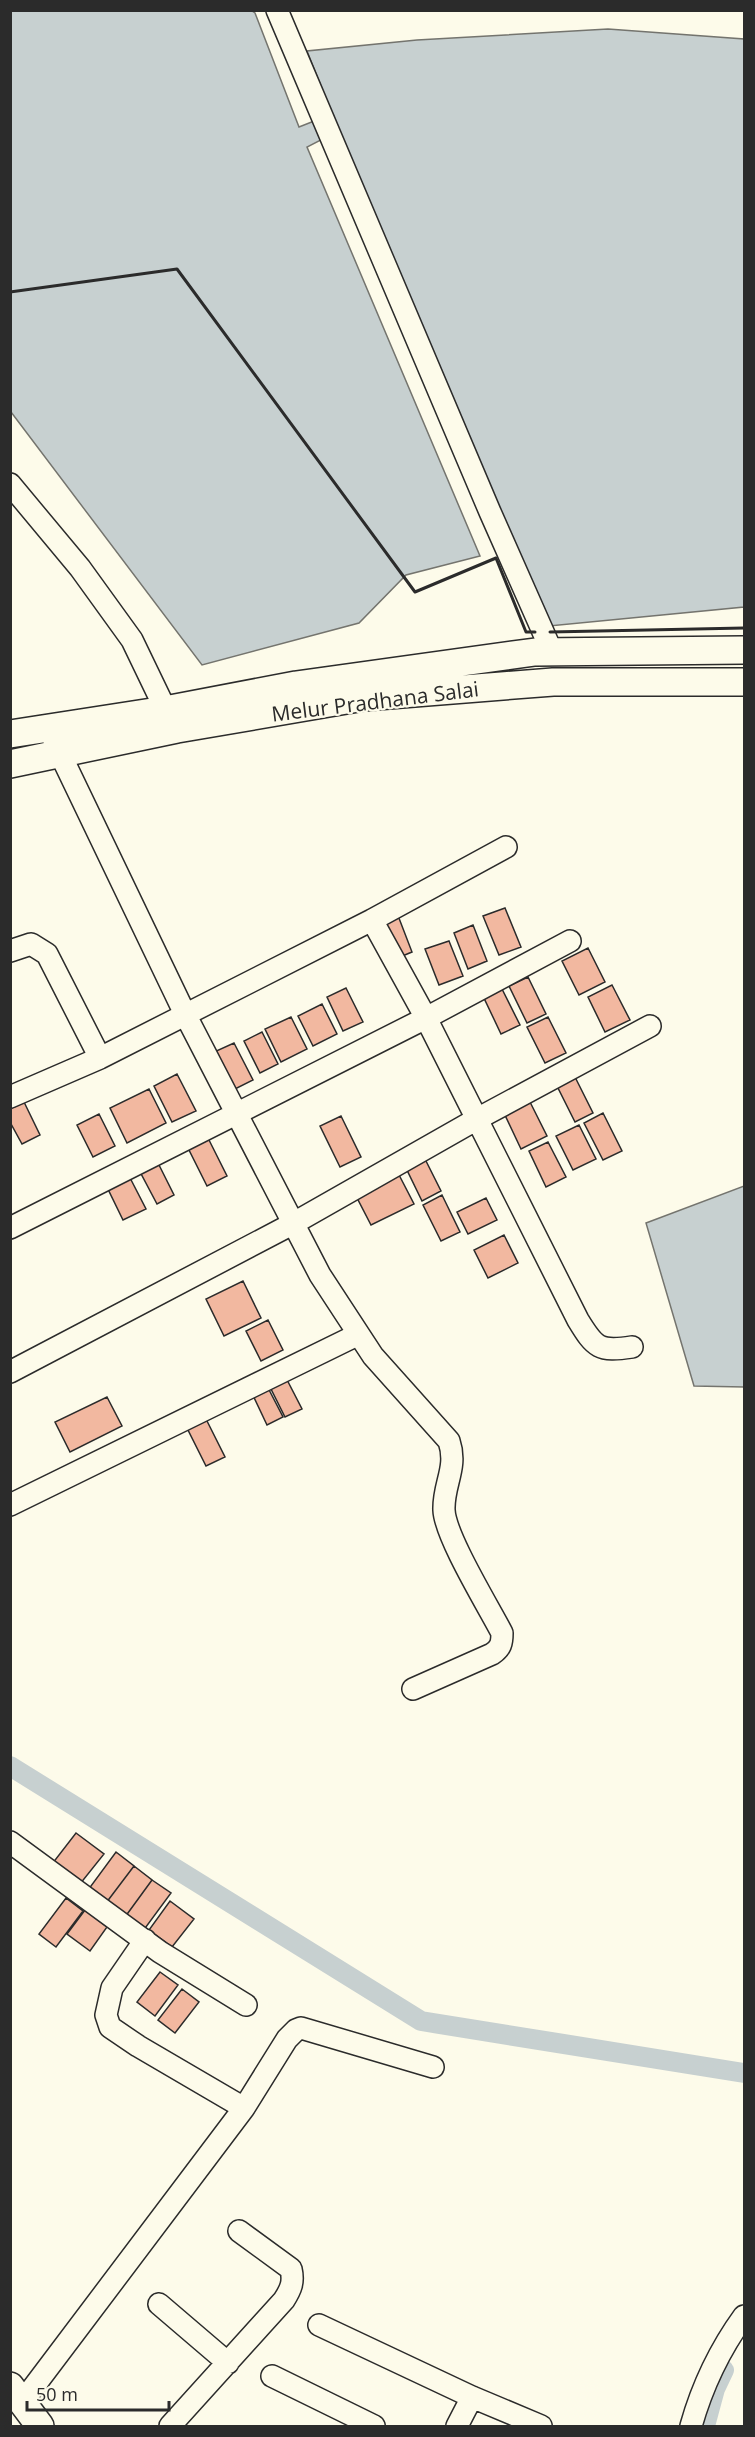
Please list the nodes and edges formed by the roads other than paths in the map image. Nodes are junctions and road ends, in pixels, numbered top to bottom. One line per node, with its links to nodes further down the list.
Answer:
1 (277, 10): 4 (street)
2 (10, 484): 6 (street)
3 (744, 650): 4 (main road, Melur Pradhana Salai)
4 (552, 652): 6 (main road, Melur Pradhana Salai)
5 (744, 682): 6 (main road, Melur Pradhana Salai)
6 (171, 719): 8 (main road, Melur Pradhana Salai)
7 (10, 734): 8 (main road, Melur Pradhana Salai)
8 (54, 741): 9 (main road, Melur Pradhana Salai); 14 (street)
9 (10, 764)
10 (506, 847): 11 (street)
11 (372, 920): 14 (street); 15 (street)
12 (570, 941): 15 (street)
13 (10, 951): 17 (street)
14 (185, 1014): 17 (street); 19 (street)
15 (426, 1018): 19 (street); 20 (street)
16 (650, 1026): 20 (street)
17 (100, 1058): 18 (street)
18 (10, 1097)
19 (237, 1113): 21 (street); 22 (street)
20 (477, 1119): 21 (street); 24 (street)
21 (294, 1223): 23 (street); 25 (street)
22 (10, 1228)
23 (357, 1335): 26 (street); 27 (street)
24 (632, 1347)
25 (10, 1372)
26 (10, 1505)
27 (413, 1689)
28 (10, 1842): 29 (street)
29 (145, 1940): 30 (street); 32 (street)
30 (246, 2005)
31 (434, 2067): 32 (street)
32 (244, 2108): 39 (street)
33 (239, 2231): 37 (street)
34 (159, 2304): 37 (street)
35 (744, 2316): 46 (street)
36 (319, 2325): 40 (street)
37 (228, 2363): 42 (street)
38 (272, 2376): 43 (street)
39 (17, 2393): 41 (main road)
40 (472, 2397): 44 (street); 45 (street)
41 (39, 2427)
42 (170, 2427)
43 (374, 2427)
44 (457, 2427)
45 (541, 2427)
46 (691, 2427)

